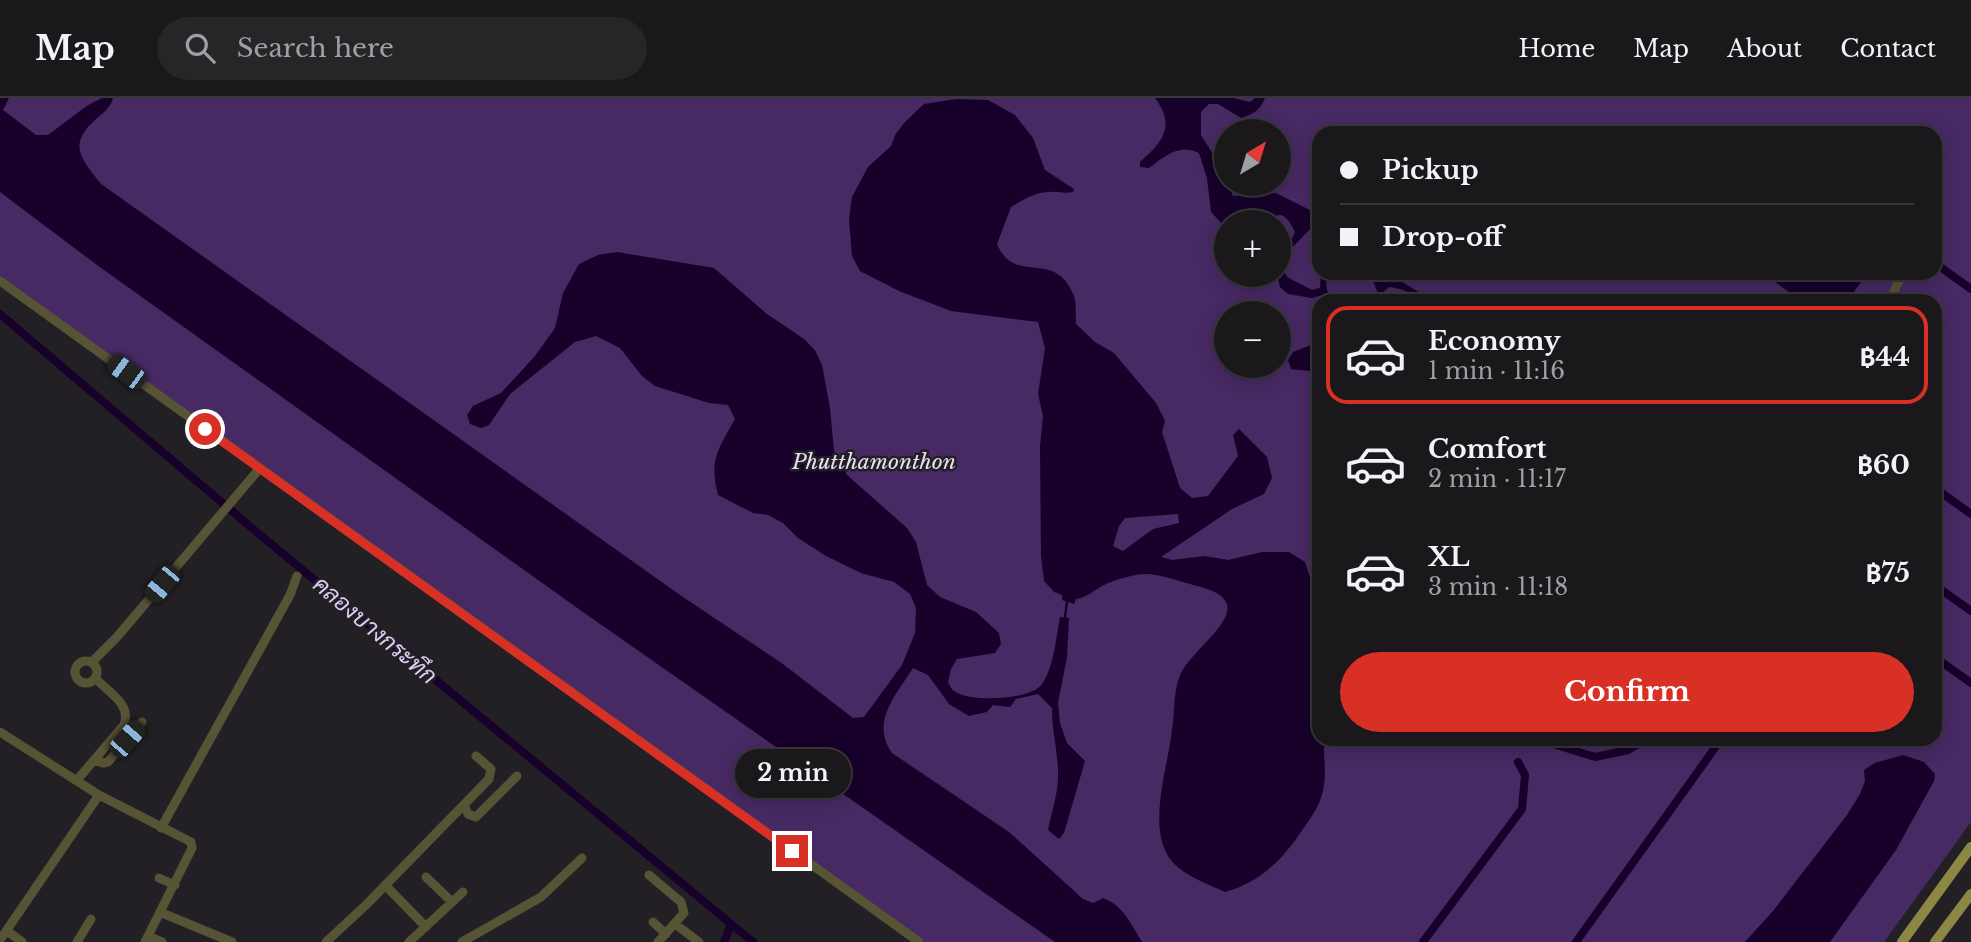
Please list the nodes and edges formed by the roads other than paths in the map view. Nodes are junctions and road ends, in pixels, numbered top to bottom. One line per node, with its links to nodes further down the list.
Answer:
1 (0, 281): 2 (street)
2 (260, 468): 4 (street); 43 (street)
3 (297, 576): 14 (street)
4 (92, 662): 5 (street); 5 (street)
5 (96, 678): 9 (street)
6 (142, 722): 9 (street)
7 (0, 732): 11 (street)
8 (476, 756): 13 (street)
9 (94, 760): 11 (street)
10 (517, 776): 13 (street)
11 (76, 780): 12 (street)
12 (99, 795): 14 (street); 30 (street)
13 (464, 805): 21 (street)
14 (160, 828): 20 (street)
15 (1971, 848): 44 (main road)
16 (582, 858): 40 (street)
17 (649, 876): 28 (street)
18 (426, 877): 24 (street)
19 (159, 878): 20 (street)
20 (175, 885): 25 (street)
21 (385, 885): 29 (street); 38 (street)
22 (463, 892): 24 (street)
23 (1971, 894): 45 (main road)
24 (452, 902): 29 (street)
25 (162, 912): 32 (street); 37 (street)
26 (90, 919): 35 (street)
27 (653, 922): 31 (street)
28 (675, 924): 31 (street); 42 (street)
29 (426, 927): 39 (street)
30 (7, 931): 33 (street); 34 (street)
31 (666, 934): 41 (street)
32 (147, 939): 36 (street)
33 (0, 940)
34 (22, 942)
35 (76, 942)
36 (162, 942)
37 (232, 942)
38 (326, 942)
39 (410, 942)
40 (462, 942)
41 (658, 942)
42 (699, 942)
43 (919, 942)
44 (1902, 942)
45 (1936, 942)

